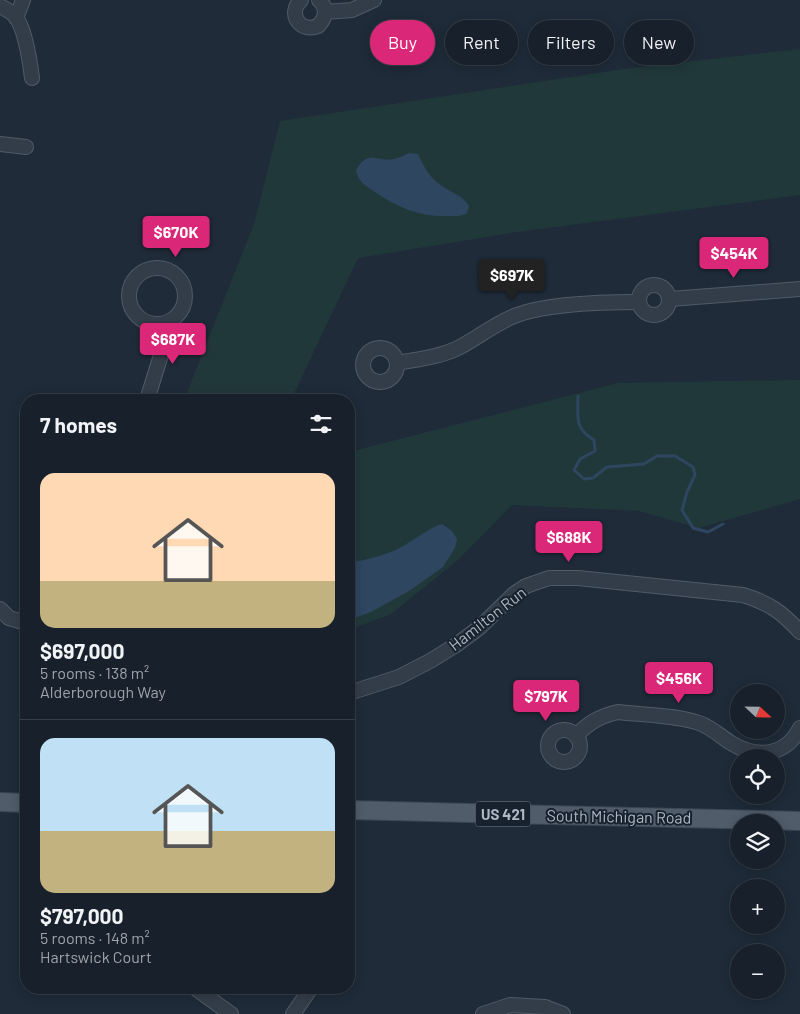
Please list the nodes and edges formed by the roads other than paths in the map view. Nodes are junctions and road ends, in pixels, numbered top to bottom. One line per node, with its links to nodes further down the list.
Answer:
1 (23, 0): 6 (street)
2 (301, 0): 5 (street)
3 (374, 0): 5 (street)
4 (0, 6): 6 (street)
5 (322, 6)
6 (16, 18): 7 (street)
7 (32, 78)
8 (0, 144): 9 (street)
9 (26, 147)
10 (800, 289): 11 (street)
11 (670, 299): 12 (street); 12 (street)
12 (639, 302): 14 (street)
13 (162, 324): 13 (street); 15 (street)
14 (397, 363)
15 (149, 394)
16 (0, 609): 17 (street)
17 (20, 621)
18 (800, 632): 19 (street, Hamilton Run)
19 (355, 691)
20 (800, 728): 21 (street)
21 (576, 736)
22 (0, 802): 23 (main road)
23 (20, 803)
24 (355, 810): 25 (main road, South Michigan Road / US 421)
25 (800, 821)
26 (203, 994): 28 (street)
27 (307, 994): 29 (street)
28 (230, 1014)
29 (293, 1014)
30 (483, 1014): 31 (street)
31 (564, 1014)

